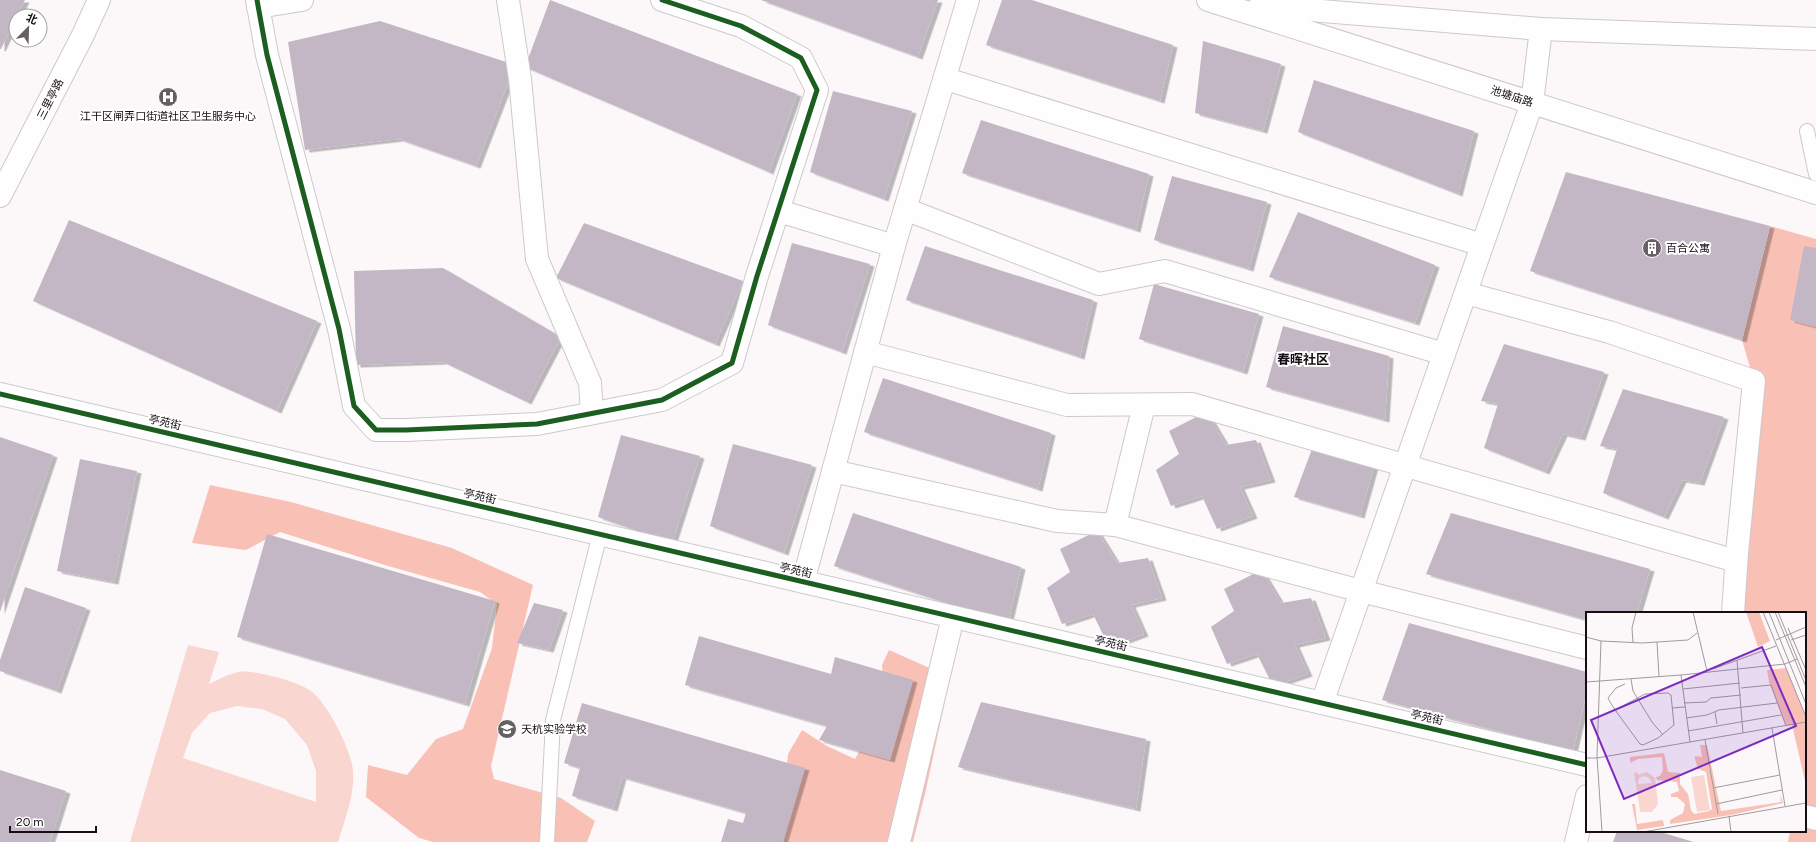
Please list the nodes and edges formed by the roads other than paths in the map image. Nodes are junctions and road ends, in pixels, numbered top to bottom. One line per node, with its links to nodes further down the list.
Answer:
1 (98, 0): 15 (street, 三里亭路)
2 (302, 0): 7 (street)
3 (508, 0): 25 (street)
4 (662, 0): 17 (street)
5 (968, 0): 10 (street)
6 (1218, 1): 8 (street); 11 (street, 池塘庙路)
7 (258, 3): 25 (street)
8 (1541, 30): 9 (street); 11 (street)
9 (1816, 39)
10 (946, 79): 16 (street); 18 (street)
11 (1532, 103): 14 (street, 池塘庙路); 18 (street)
12 (1807, 130): 13 (lane)
13 (1816, 174)
14 (1816, 193)
15 (0, 196)
16 (905, 209): 19 (street); 22 (street)
17 (779, 210): 19 (street); 25 (street)
18 (1482, 245): 20 (street)
19 (894, 246): 21 (street)
20 (1466, 293): 22 (street); 30 (street)
21 (866, 352): 24 (street); 27 (street)
22 (1444, 354): 26 (street)
23 (0, 394): 29 (street, 亭苑街)
24 (1144, 405): 26 (street); 28 (street)
25 (592, 414)
26 (1405, 465): 30 (street); 32 (street)
27 (833, 471): 28 (street); 31 (street)
28 (1115, 525): 32 (street)
29 (600, 534): 31 (street, 亭苑街); 41 (lane)
30 (1736, 560): 33 (street)
31 (804, 582): 34 (street, 亭苑街)
32 (1361, 591): 35 (street); 36 (street)
33 (1733, 612)
34 (953, 617): 36 (street, 亭苑街); 42 (street)
35 (1586, 648)
36 (1322, 703): 37 (street, 亭苑街)
37 (1586, 765)
38 (1586, 800): 43 (street)
39 (1806, 816): 40 (street)
40 (1816, 819)
41 (547, 842)
42 (900, 842)
43 (1576, 842)

